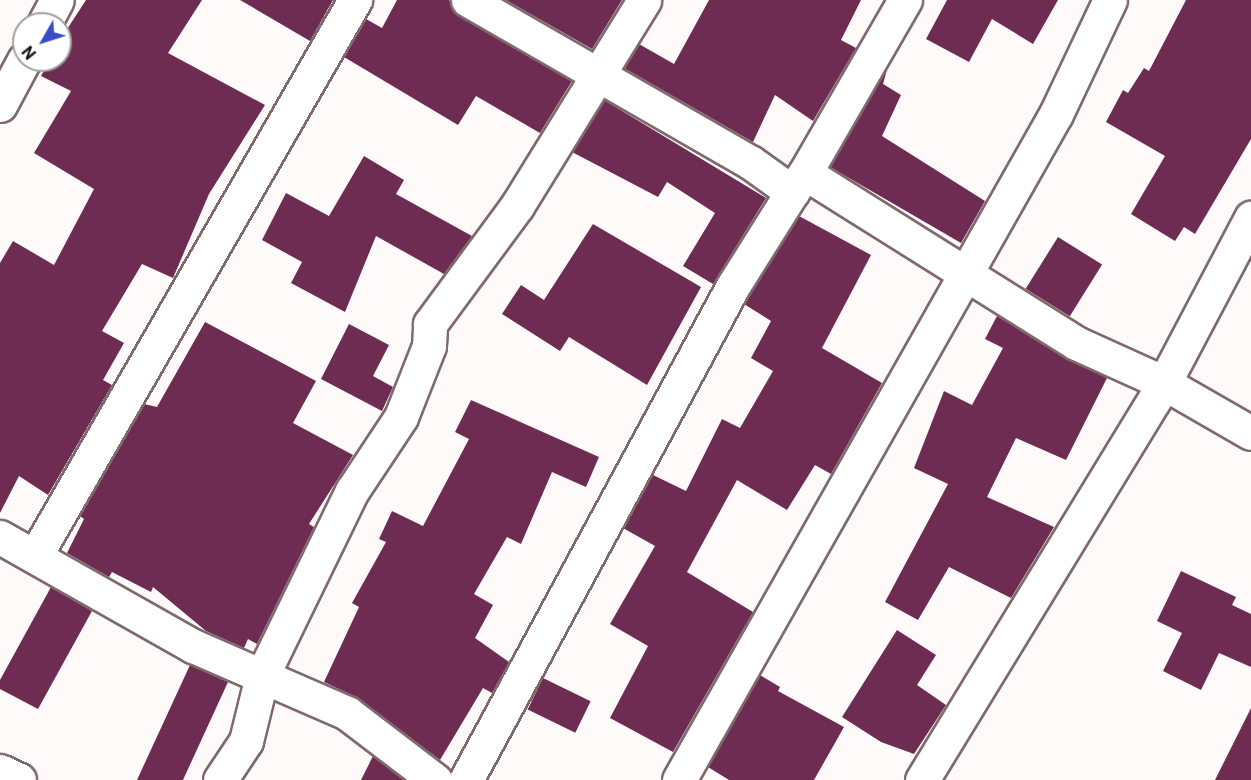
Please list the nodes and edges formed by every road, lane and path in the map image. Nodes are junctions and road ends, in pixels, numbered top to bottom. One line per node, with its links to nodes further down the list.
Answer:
1 (355, 0): 15 (street)
2 (468, 0): 7 (street)
3 (644, 0): 7 (street)
4 (905, 0): 9 (street)
5 (1110, 0): 11 (street)
6 (18, 72): 8 (street)
7 (597, 75): 9 (street); 16 (street)
8 (0, 105)
9 (799, 182): 11 (street); 21 (street)
10 (1251, 218): 12 (street)
11 (967, 272): 12 (street); 22 (street)
12 (1164, 383): 13 (street); 23 (street)
13 (1251, 433)
14 (0, 537): 15 (street)
15 (35, 556): 16 (street)
16 (262, 676): 19 (street); 20 (street)
17 (0, 771): 18 (street)
18 (19, 780)
19 (220, 780)
20 (435, 780)
21 (466, 780)
22 (679, 780)
23 (922, 780)

